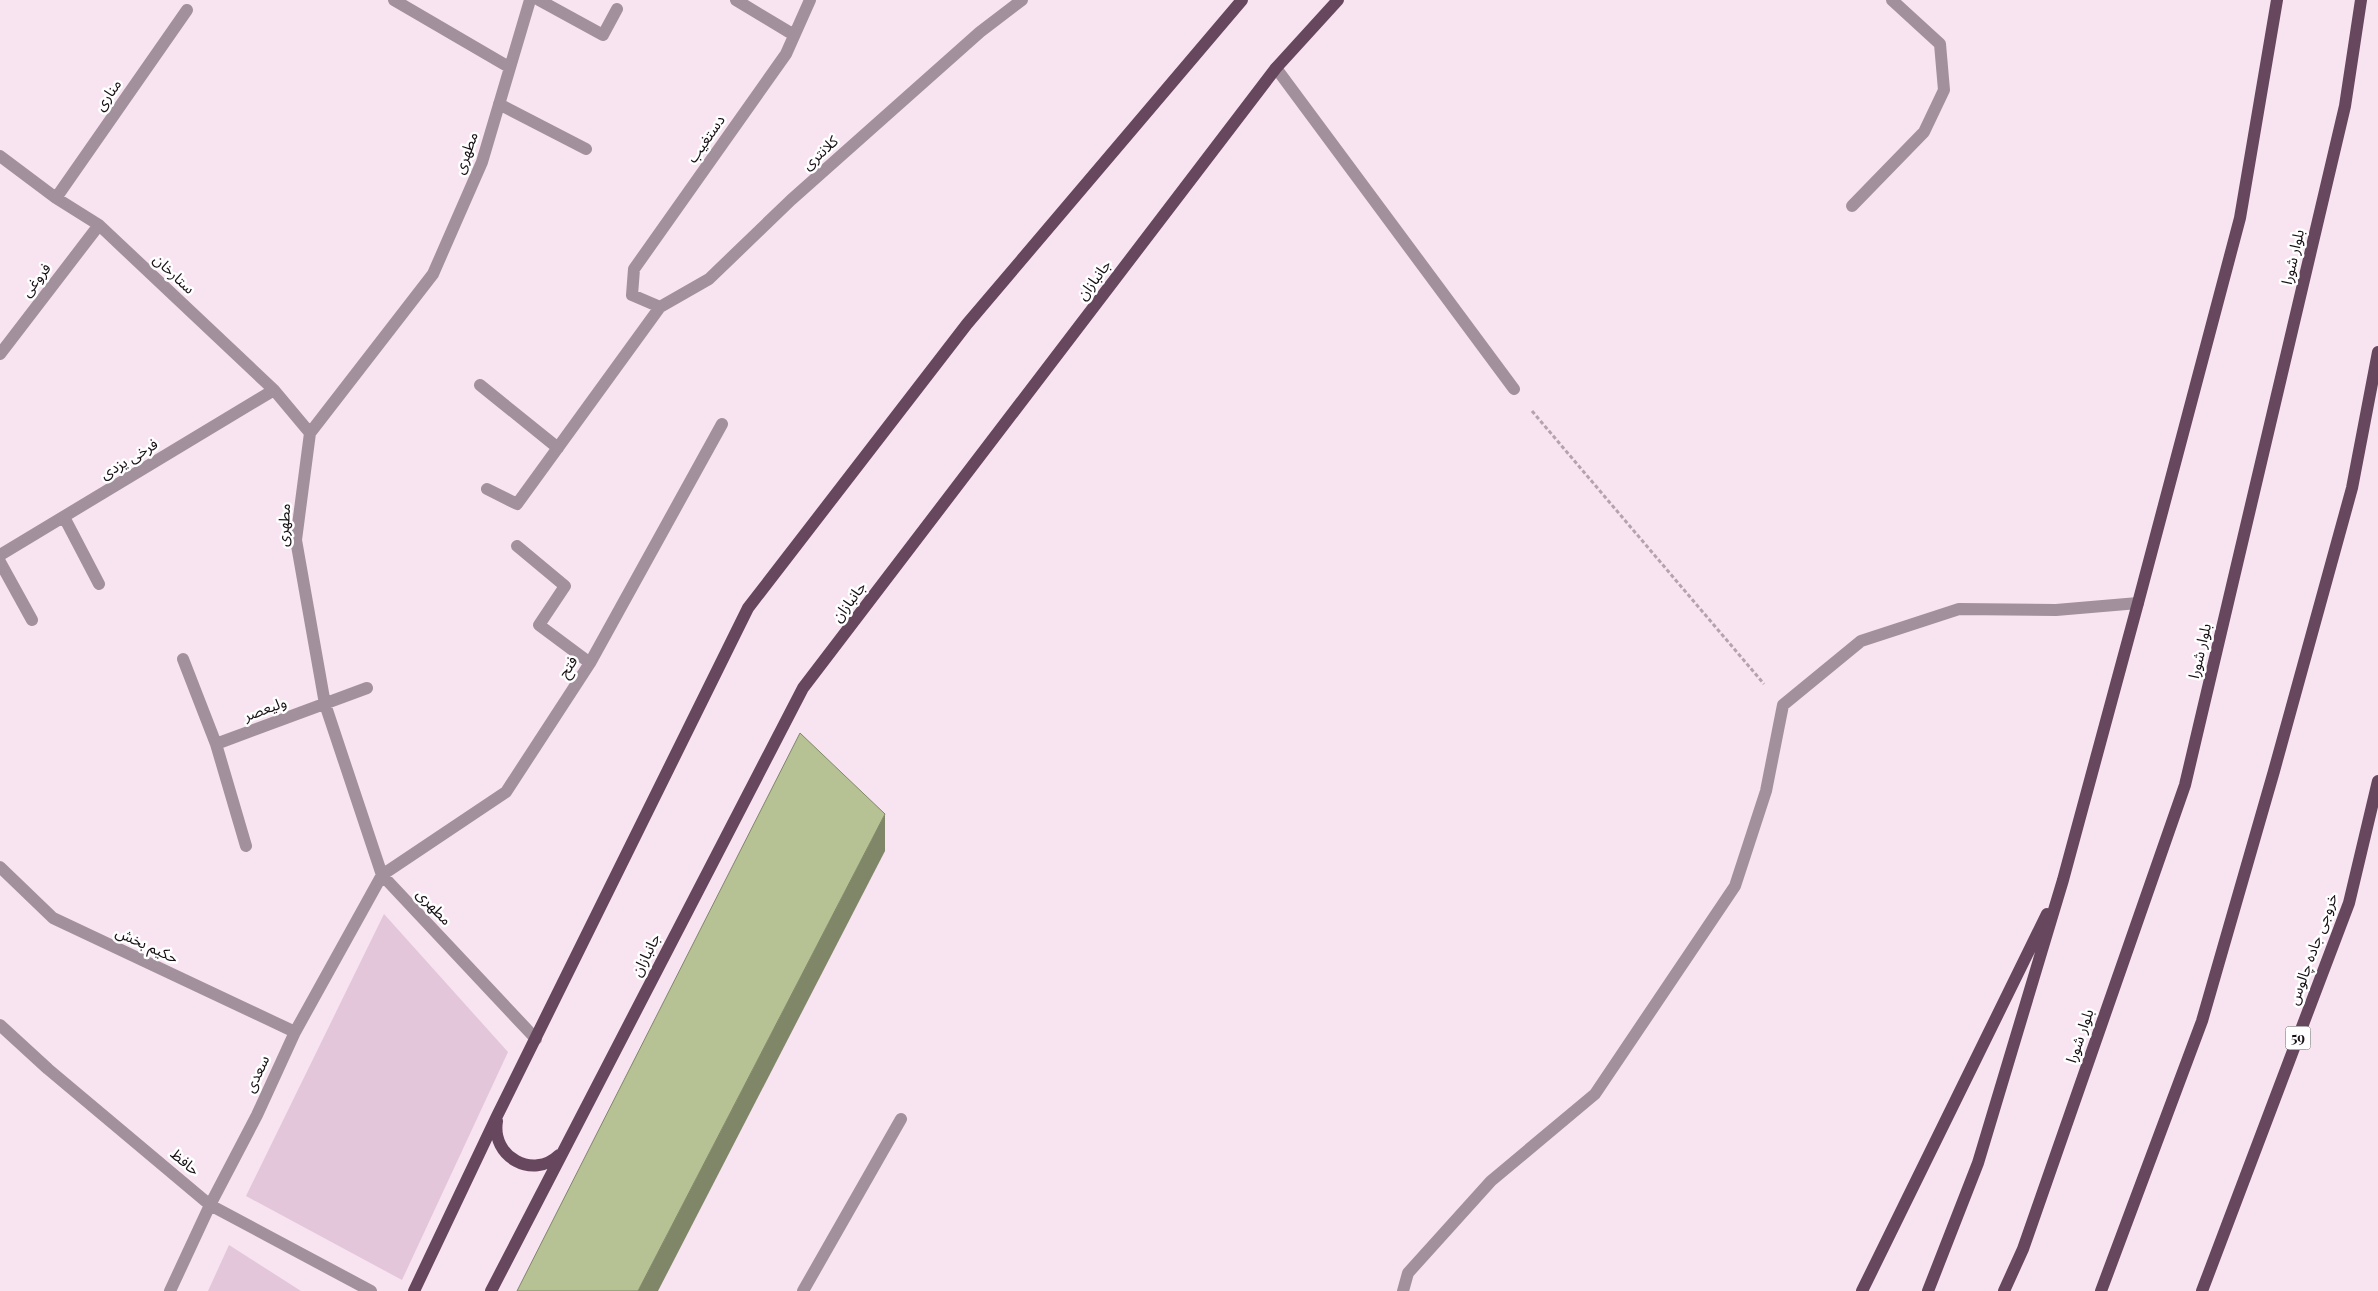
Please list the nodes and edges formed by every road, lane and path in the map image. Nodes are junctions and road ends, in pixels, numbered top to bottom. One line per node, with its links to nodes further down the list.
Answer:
1 (394, 0): 15 (street)
2 (530, 0): 15 (street, مطهری)
3 (539, 0): 12 (street)
4 (736, 0): 14 (street)
5 (810, 0): 14 (street, دستغیب)
6 (1022, 0): 23 (street, کلانتری)
7 (1242, 0): 53 (main road)
8 (1338, 0): 16 (main road, جانبازان)
9 (1892, 0): 21 (street)
10 (2277, 0): 38 (main road)
11 (2361, 0): 66 (main road, بلوار شورا)
12 (617, 9)
13 (187, 10): 20 (street, مناری)
14 (794, 35): 23 (street, دستغیب)
15 (509, 67): 17 (street, مطهری)
16 (1276, 68): 27 (street); 56 (main road, جانبازان)
17 (499, 104): 18 (street); 30 (street, مطهری)
18 (586, 149)
19 (0, 156): 20 (street, ستارخان)
20 (56, 198): 22 (street, ستارخان)
21 (1852, 206)
22 (99, 226): 25 (street, فروغی); 28 (street, ستارخان)
23 (660, 307): 31 (street)
24 (2378, 352): 67 (main road)
25 (0, 354)
26 (480, 384): 31 (street)
27 (1514, 389): 44 (path)
28 (274, 390): 30 (street, ستارخان); 33 (street, فرخی یزدی)
29 (722, 424): 41 (street, فتح)
30 (310, 433): 43 (street, مطهری)
31 (558, 448): 32 (street)
32 (487, 489)
33 (64, 517): 35 (street, فرخی یزدی); 37 (street)
34 (517, 546): 41 (street)
35 (0, 554)
36 (0, 562): 39 (street)
37 (99, 584)
38 (2138, 603): 44 (street); 50 (main road)
39 (32, 620)
40 (183, 659): 45 (street)
41 (590, 663): 49 (street, فتح)
42 (367, 688): 43 (street, ولیعصر)
43 (325, 704): 45 (street, ولیعصر); 49 (street, مطهری)
44 (1783, 706): 63 (street)
45 (216, 744): 47 (street)
46 (2378, 781): 68 (main road, خروجی جاده چالوس / 59)
47 (246, 846)
48 (0, 867): 52 (street, حکیم بخش)
49 (382, 875): 52 (street, سعدی); 53 (street, مطهری)
50 (2063, 880): 64 (main road); 65 (main road)
51 (0, 1025): 57 (street, حافظ)
52 (295, 1032): 57 (street, سعدی)
53 (536, 1039): 54 (main road)
54 (497, 1116): 56 (main road); 60 (main road)
55 (901, 1119): 62 (street)
56 (562, 1152): 61 (main road, جانبازان)
57 (210, 1205): 58 (street, سعدی); 59 (street, حافظ)
58 (170, 1291)
59 (371, 1291)
60 (414, 1291)
61 (491, 1291)
62 (804, 1291)
63 (1403, 1291)
64 (1862, 1291)
65 (1928, 1291)
66 (2004, 1291)
67 (2100, 1291)
68 (2202, 1291)

